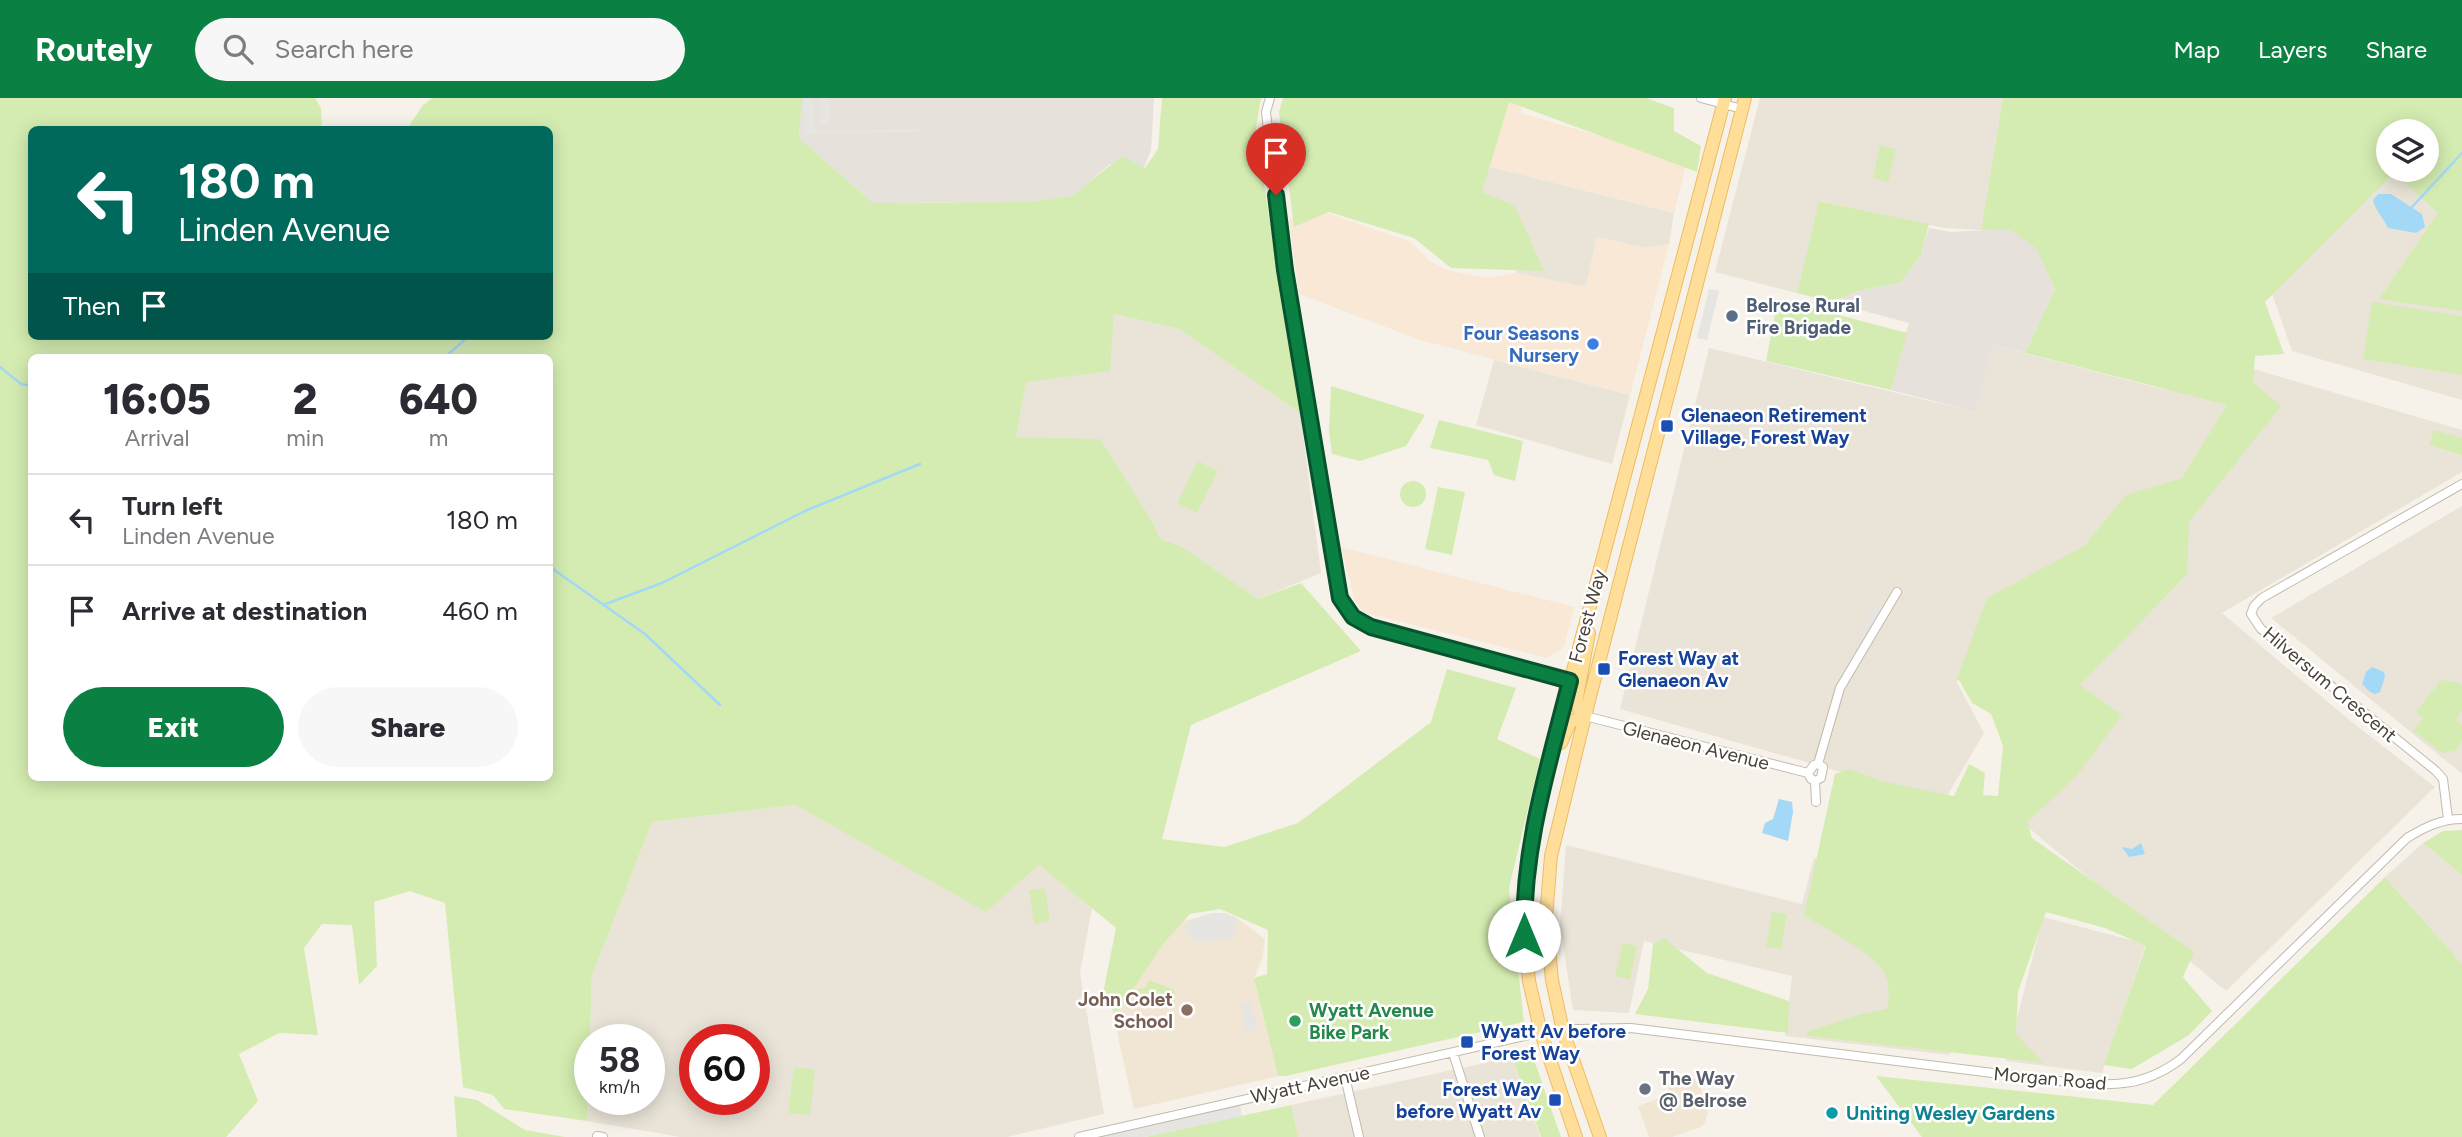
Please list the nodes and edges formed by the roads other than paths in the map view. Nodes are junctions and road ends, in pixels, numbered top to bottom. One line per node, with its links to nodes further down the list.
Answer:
1 (1270, 98): 8 (street)
2 (1701, 98): 3 (street)
3 (1725, 101): 4 (street); 7 (main road, Forest Way)
4 (1744, 103): 9 (main road, Forest Way)
5 (2462, 484): 15 (street, Hilversum Crescent)
6 (1897, 592): 10 (street)
7 (1587, 617): 8 (main road, Forest Way); 9 (main road)
8 (1570, 681): 13 (main road, Forest Way)
9 (1585, 716): 11 (street, Glenaeon Avenue); 13 (main road); 17 (main road, Forest Way)
10 (1818, 764): 11 (street); 12 (street)
11 (1808, 773): 12 (street)
12 (1815, 781): 14 (street)
13 (1541, 791): 18 (main road, Forest Way)
14 (1816, 802)
15 (2448, 819): 16 (street, Morgan Road); 17 (street, Morgan Road)
16 (2462, 819)
17 (1563, 1031): 18 (street, Morgan Road); 25 (main road, Forest Way)
18 (1541, 1034): 19 (street, Wyatt Avenue); 24 (main road, Forest Way)
19 (1453, 1053): 20 (street, Wyatt Avenue); 23 (street)
20 (1345, 1077): 21 (street, Wyatt Avenue); 22 (street)
21 (1079, 1137)
22 (1359, 1137)
23 (1480, 1137)
24 (1576, 1137)
25 (1600, 1137)

